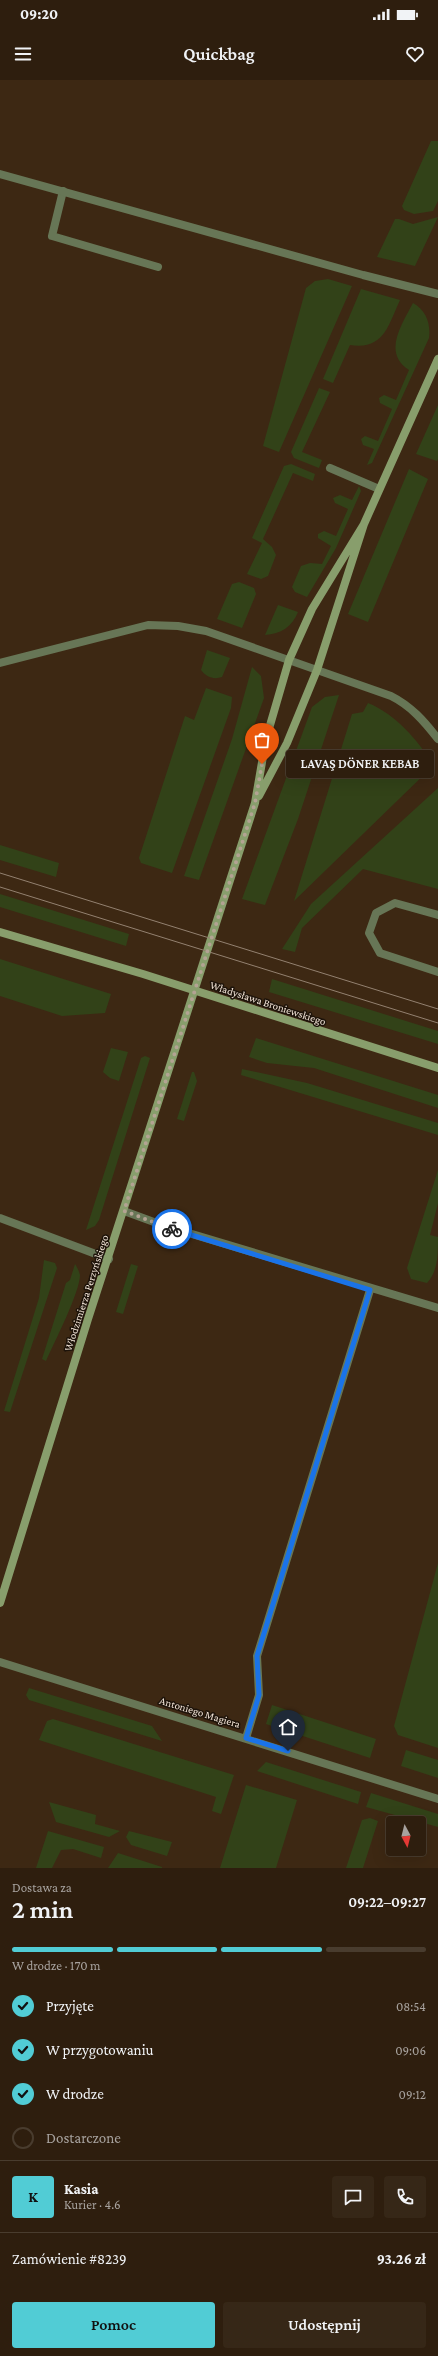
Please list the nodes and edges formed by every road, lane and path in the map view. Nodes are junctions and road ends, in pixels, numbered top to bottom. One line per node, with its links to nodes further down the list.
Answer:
1 (0, 174): 2 (street)
2 (63, 191): 3 (street); 4 (street)
3 (158, 267)
4 (438, 294)
5 (438, 359): 7 (street)
6 (330, 468): 7 (street)
7 (379, 489): 8 (street)
8 (364, 524): 9 (street); 11 (street)
9 (289, 660): 10 (street); 11 (street); 13 (street)
10 (0, 663)
11 (317, 670): 12 (street); 13 (street)
12 (438, 739)
13 (255, 803): 17 (street, Włodzimierza Perzyńskiego)
14 (438, 915): 16 (street)
15 (0, 932): 17 (street, Władysława Broniewskiego)
16 (438, 972)
17 (193, 990): 18 (street, Władysława Broniewskiego); 19 (street, Włodzimierza Perzyńskiego)
18 (438, 1068)
19 (124, 1211): 21 (street, Włodzimierza Perzyńskiego); 22 (street)
20 (0, 1218): 21 (street)
21 (109, 1259): 24 (street, Włodzimierza Perzyńskiego)
22 (370, 1290): 23 (street); 26 (street)
23 (438, 1308)
24 (0, 1603)
25 (0, 1662): 26 (street, Antoniego Magiera)
26 (246, 1738): 27 (street, Antoniego Magiera)
27 (438, 1799)

